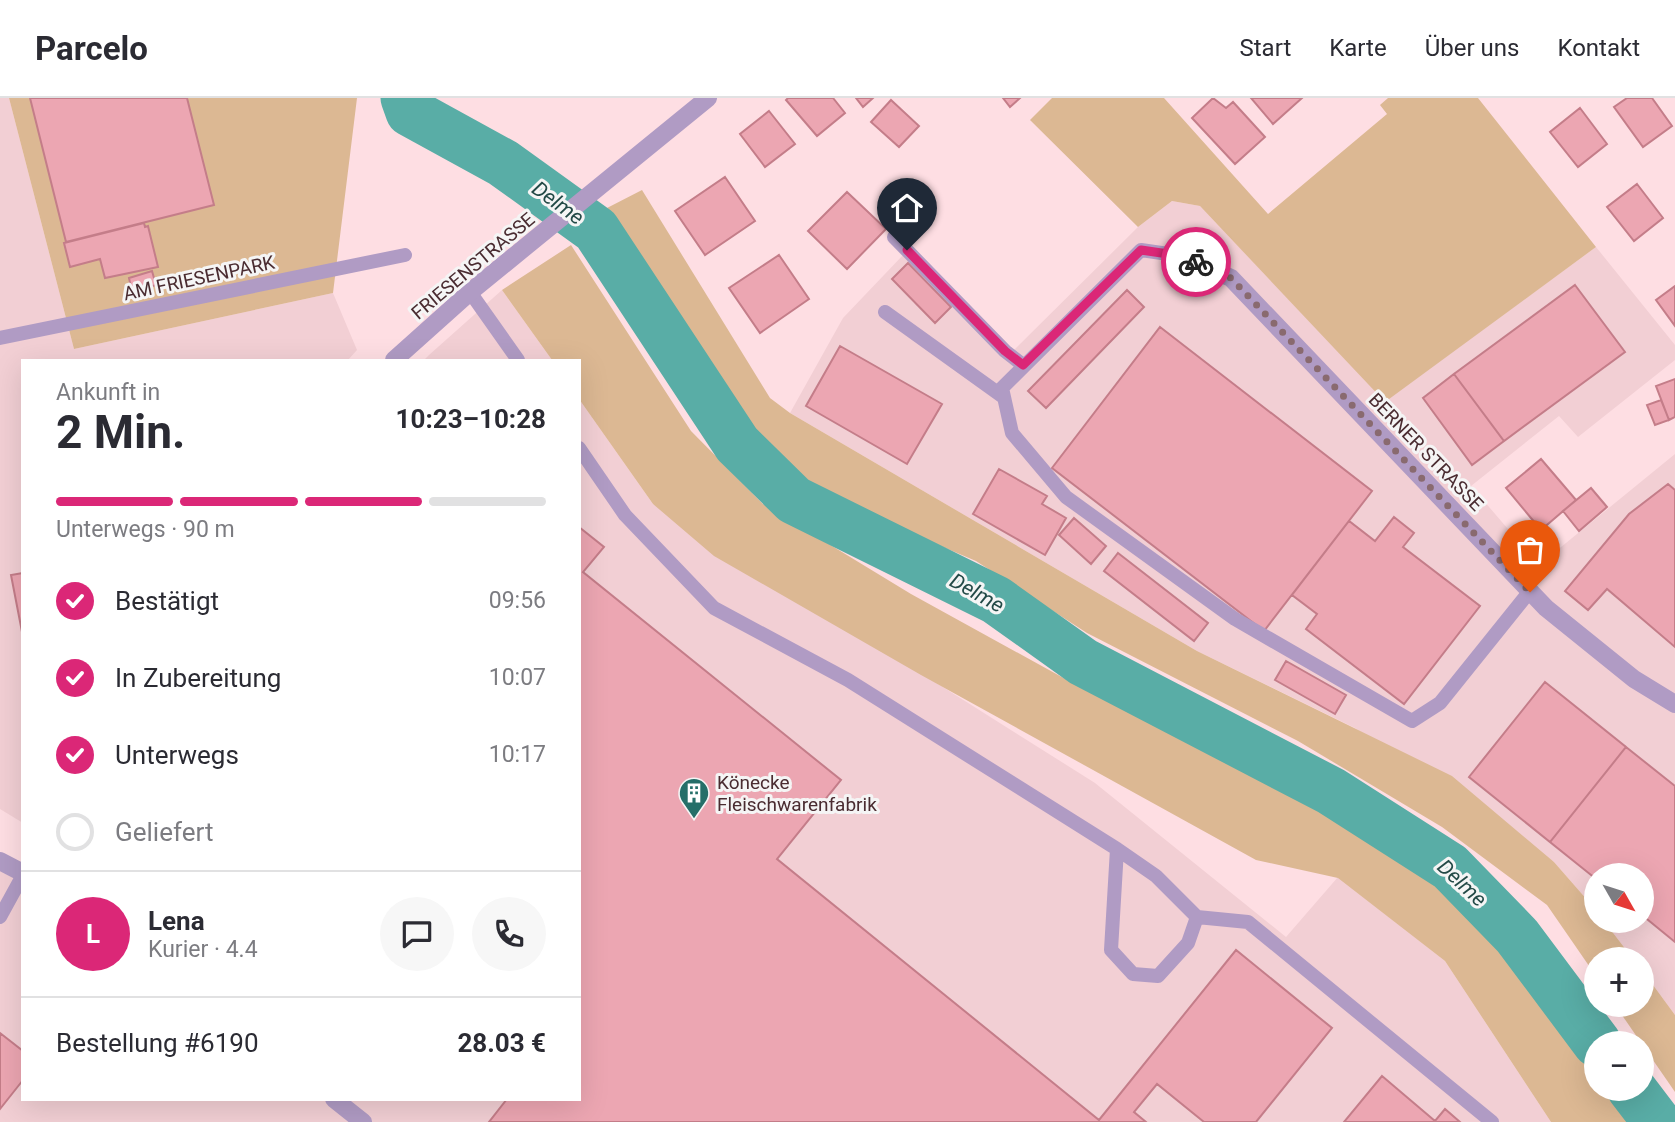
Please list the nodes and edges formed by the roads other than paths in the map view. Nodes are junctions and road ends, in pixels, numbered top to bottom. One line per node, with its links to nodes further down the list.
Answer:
1 (708, 98): 5 (street, FRIESENSTRASSE)
2 (894, 237): 10 (lane)
3 (405, 255): 7 (lane, AM FRIESENPARK)
4 (1182, 256): 10 (lane); 13 (street, BERNER STRASSE)
5 (470, 292): 8 (street, FRIESENSTRASSE); 9 (lane)
6 (885, 312): 11 (lane)
7 (0, 338)
8 (395, 359)
9 (517, 359)
10 (1023, 365): 11 (lane)
11 (1002, 396): 13 (lane)
12 (581, 451): 15 (lane)
13 (1530, 592): 14 (street, BERNER STRASSE)
14 (1675, 704)
15 (1117, 849): 20 (lane); 20 (lane)
16 (0, 861): 17 (street)
17 (21, 873)
18 (21, 878): 19 (lane)
19 (0, 917)
20 (1197, 918): 23 (lane)
21 (337, 1101): 22 (street)
22 (363, 1122)
23 (1492, 1122)

